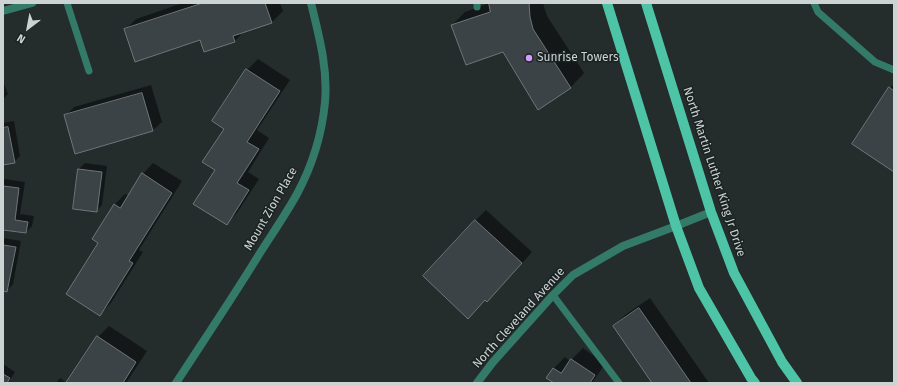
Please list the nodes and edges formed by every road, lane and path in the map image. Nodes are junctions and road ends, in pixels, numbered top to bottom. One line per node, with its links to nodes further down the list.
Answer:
1 (32, 3): 7 (street)
2 (67, 3): 9 (lane)
3 (311, 3): 13 (street, Mount Zion Place)
4 (607, 3): 11 (main road)
5 (646, 3): 10 (main road, North Martin Luther King Jr Drive)
6 (814, 3): 8 (lane)
7 (3, 11)
8 (894, 70)
9 (89, 71)
10 (711, 212): 11 (street, North Cleveland Avenue); 17 (main road, North Martin Luther King Jr Drive)
11 (676, 226): 12 (street, North Cleveland Avenue); 16 (main road)
12 (553, 295): 14 (street, North Cleveland Avenue); 15 (lane)
13 (176, 383)
14 (477, 383)
15 (619, 383)
16 (755, 383)
17 (797, 383)

